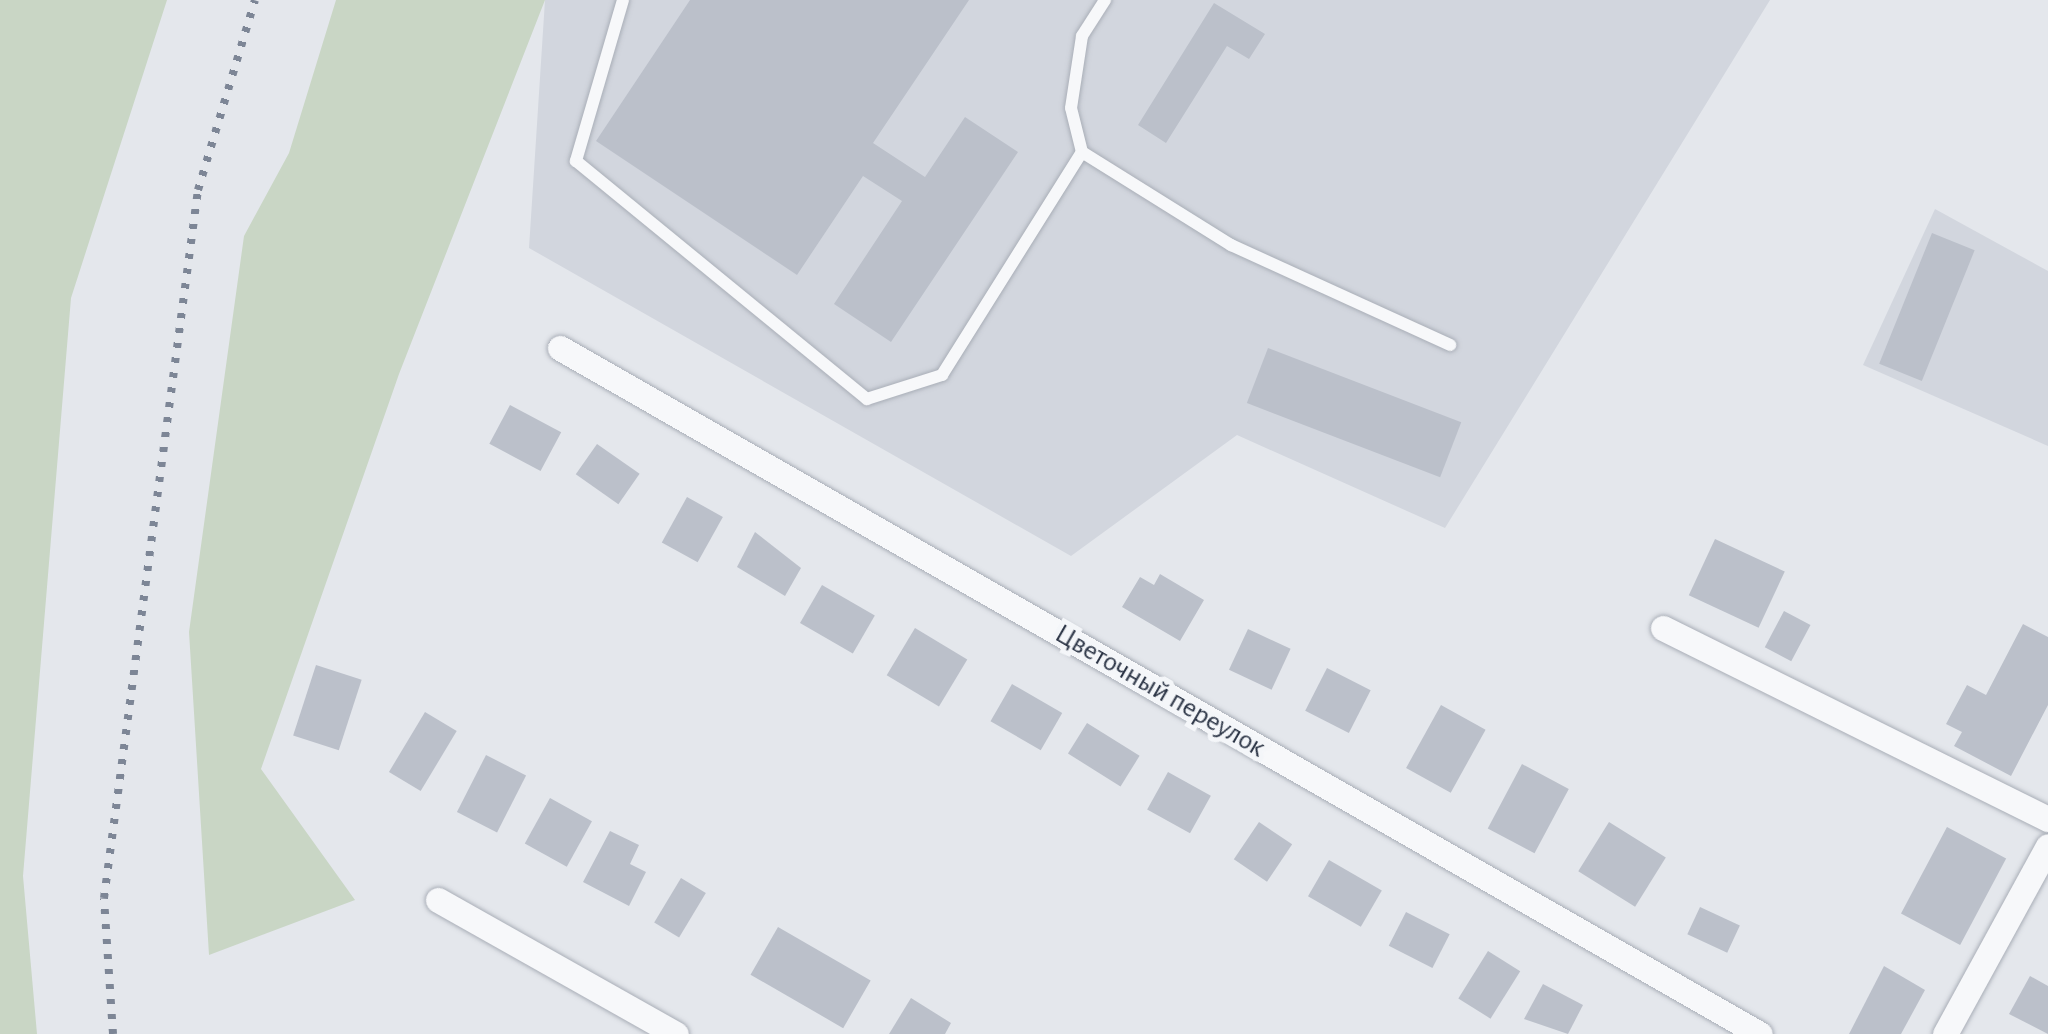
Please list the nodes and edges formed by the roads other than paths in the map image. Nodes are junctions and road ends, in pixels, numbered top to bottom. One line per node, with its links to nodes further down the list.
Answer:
1 (623, 0): 3 (lane)
2 (1105, 0): 3 (lane)
3 (1082, 152): 4 (lane)
4 (1450, 344)
5 (560, 348): 11 (street, Цветочный переулок)
6 (1662, 628): 7 (street)
7 (2048, 819)
8 (2048, 846): 12 (street)
9 (438, 900): 10 (street)
10 (676, 1034)
11 (1760, 1034)
12 (1946, 1034)

